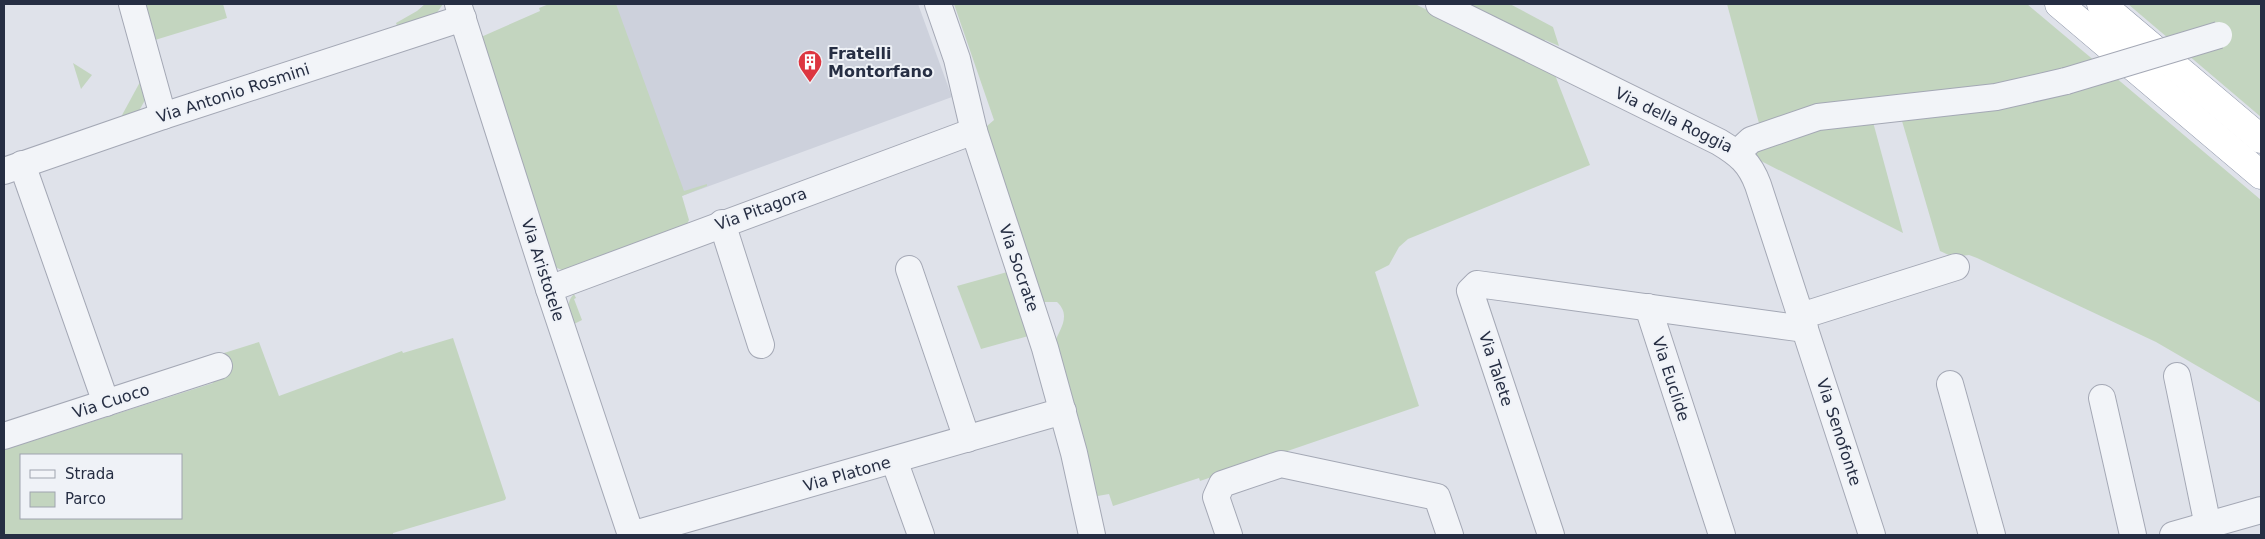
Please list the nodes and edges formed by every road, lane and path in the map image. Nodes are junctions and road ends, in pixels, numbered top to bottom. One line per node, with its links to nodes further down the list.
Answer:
1 (132, 4): 8 (street)
2 (938, 4): 9 (street, Via Socrate)
3 (1439, 4): 11 (street, Via della Roggia)
4 (2058, 4): 13 (highway)
5 (2101, 4): 10 (highway)
6 (460, 11): 8 (street, Via Antonio Rosmini); 17 (street, Via Aristotele)
7 (2219, 35): 11 (street, Via della Roggia, bridge)
8 (163, 116): 12 (street, Via Antonio Rosmini)
9 (974, 131): 14 (street, Via Pitagora); 26 (street, Via Socrate)
10 (2261, 139)
11 (1737, 153): 19 (street, Via Senofonte)
12 (13, 168): 25 (street)
13 (2261, 175)
14 (722, 224): 17 (street, Via Pitagora); 20 (street)
15 (1956, 267): 19 (street)
16 (909, 269): 28 (street)
17 (549, 289): 32 (street, Via Aristotele)
18 (1648, 307): 19 (street); 37 (street, Via Talete); 38 (street, Via Euclide)
19 (1803, 322): 39 (street, Via Senofonte)
20 (761, 345)
21 (219, 366): 25 (street, Via Cuoco)
22 (2177, 376): 31 (street)
23 (1950, 384): 40 (street)
24 (2102, 398): 41 (street)
25 (106, 403): 27 (street, Via Cuoco)
26 (1063, 411): 28 (street, Via Platone); 34 (street, Via Socrate)
27 (4, 436)
28 (967, 439): 29 (street, Via Platone)
29 (894, 460): 32 (street, Via Platone); 33 (street)
30 (2261, 510): 31 (street)
31 (2208, 526): 42 (street)
32 (631, 535)
33 (921, 535)
34 (1092, 535)
35 (1229, 535): 36 (street)
36 (1450, 535)
37 (1551, 535)
38 (1722, 535)
39 (1872, 535)
40 (1992, 535)
41 (2133, 535)
42 (2173, 535)

